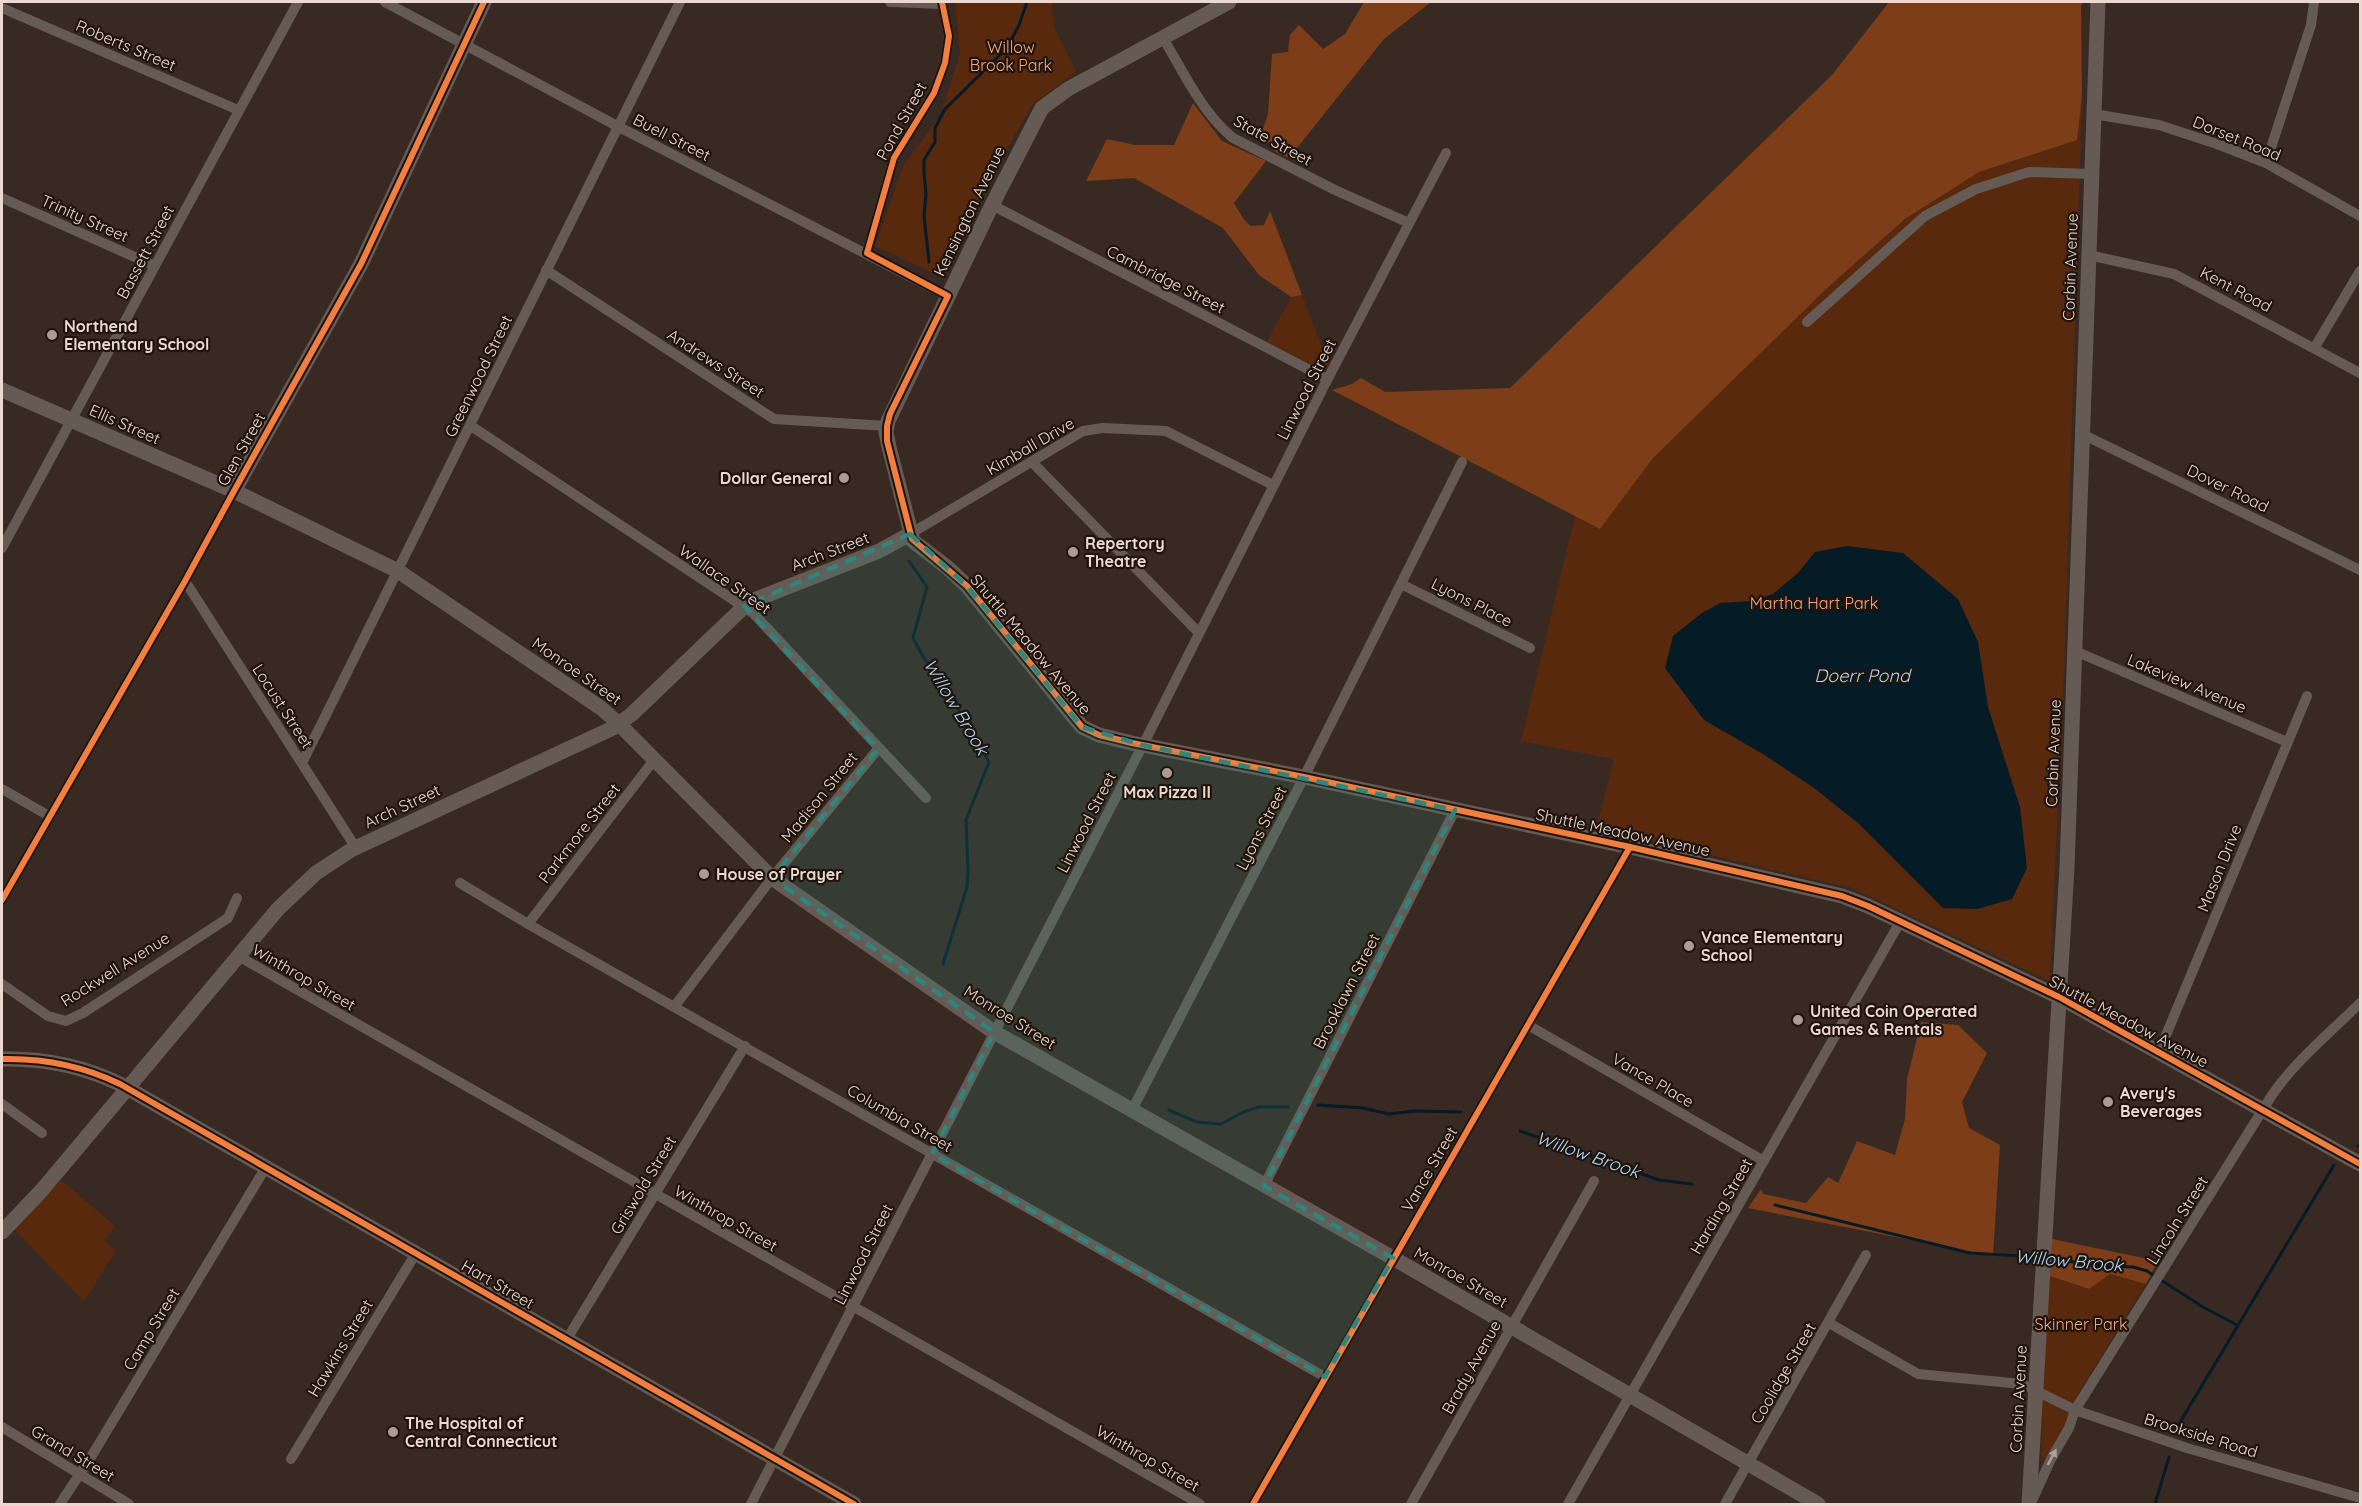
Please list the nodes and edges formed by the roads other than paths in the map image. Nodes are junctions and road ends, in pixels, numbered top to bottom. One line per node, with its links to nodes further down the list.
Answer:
1 (298, 2): 13 (street, Bassett Street)
2 (385, 2): 12 (street, Buell Street)
3 (484, 2): 12 (street, Glen Street)
4 (680, 2): 15 (street, Greenwood Street)
5 (890, 2): 9 (street)
6 (1229, 2): 11 (street, Kensington Avenue)
7 (2098, 2): 14 (street, Corbin Avenue)
8 (2314, 2): 17 (street)
9 (943, 3): 23 (street, Pond Street)
10 (2, 8): 13 (street, Roberts Street)
11 (1163, 38): 20 (street, Kensington Avenue); 22 (street, State Street)
12 (465, 43): 15 (street, Buell Street); 41 (street, Glen Street)
13 (238, 110): 25 (street, Bassett Street)
14 (2094, 114): 17 (street, Dorset Road); 18 (street, Corbin Avenue)
15 (619, 127): 23 (street, Buell Street); 26 (street, Greenwood Street)
16 (1446, 153): 22 (street, Linwood Street)
17 (2266, 163): 21 (street, Dorset Road)
18 (2092, 174): 24 (street, Corbin Avenue); 29 (street)
19 (2, 198): 25 (street, Trinity Street)
20 (992, 205): 28 (street, Kensington Avenue); 32 (street, Cambridge Street)
21 (2361, 216)
22 (1409, 223): 32 (street, Linwood Street)
23 (867, 254): 28 (street, Buell Street)
24 (2089, 255): 30 (street, Kent Road); 37 (street, Corbin Avenue)
25 (155, 266): 34 (street, Bassett Street)
26 (546, 270): 35 (street, Greenwood Street); 36 (street, Andrews Street)
27 (2361, 271): 30 (street)
28 (948, 296): 36 (street, Kensington Avenue)
29 (1807, 322)
30 (2315, 347): 31 (street, Kent Road)
31 (2361, 373)
32 (1327, 379): 40 (street, Linwood Street)
33 (2, 390): 34 (street, Ellis Street)
34 (71, 420): 41 (street, Ellis Street); 43 (street, Bassett Street)
35 (471, 426): 45 (street, Greenwood Street); 48 (street, Wallace Street)
36 (886, 426): 42 (street)
37 (2082, 434): 44 (street, Dover Road); 51 (street, Corbin Avenue)
38 (1032, 462): 40 (street, Kimball Drive); 42 (street, Kimball Drive); 49 (street)
39 (1462, 462): 47 (street, Lyons Street)
40 (1274, 485): 49 (street, Linwood Street)
41 (234, 491): 45 (street, Monroe Street); 46 (street, Glen Street)
42 (910, 534): 48 (street, Arch Street); 55 (street, Shuttle Meadow Avenue)
43 (2, 548)
44 (2361, 570)
45 (398, 571): 53 (street, Monroe Street); 58 (street, Greenwood Street)
46 (185, 581): 58 (street, Locust Street); 63 (street, Glen Street)
47 (1401, 584): 50 (street, Lyons Place); 59 (street, Lyons Street)
48 (744, 606): 53 (street, Arch Street); 56 (street, Wallace Street)
49 (1199, 633): 55 (street, Linwood Street)
50 (1530, 648)
51 (2074, 651): 54 (street, Lakeview Avenue); 74 (street, Corbin Avenue)
52 (2307, 696): 54 (street, Mason Drive)
53 (619, 724): 57 (street, Monroe Street); 65 (street, Arch Street)
54 (2287, 742): 80 (street, Mason Drive)
55 (1142, 745): 59 (street, Shuttle Meadow Avenue); 78 (street, Linwood Street)
56 (878, 749): 61 (street, Wallace Street); 66 (street, Madison Street)
57 (654, 760): 66 (street, Monroe Street); 71 (street, Parkmore Street)
58 (302, 763): 65 (street, Locust Street)
59 (1304, 777): 62 (street, Shuttle Meadow Avenue); 84 (street, Lyons Street)
60 (2, 789): 63 (street)
61 (926, 798)
62 (1455, 810): 64 (street, Shuttle Meadow Avenue); 92 (street, Brooklawn Street)
63 (50, 816): 69 (street, Glen Street)
64 (1630, 847): 70 (street, Shuttle Meadow Avenue); 77 (street, Vance Street)
65 (356, 848): 72 (street, Arch Street)
66 (772, 878): 76 (street, Madison Street); 78 (street, Monroe Street)
67 (460, 883): 71 (street, Columbia Street)
68 (237, 898): 73 (street, Rockwell Avenue)
69 (2, 900)
70 (1900, 922): 74 (street, Shuttle Meadow Avenue); 88 (street, Harding Street)
71 (528, 924): 76 (street, Columbia Street)
72 (238, 956): 82 (street, Arch Street); 93 (street, Winthrop Street)
73 (2, 984)
74 (2059, 997): 80 (street, Shuttle Meadow Avenue); 103 (street, Corbin Avenue)
75 (2361, 1003): 85 (street, Lincoln Street)
76 (674, 1007): 79 (street, Columbia Street)
77 (1528, 1025): 88 (street, Vance Place); 97 (street, Vance Street)
78 (994, 1032): 84 (street, Monroe Street); 87 (street, Linwood Street)
79 (745, 1046): 87 (street, Columbia Street); 93 (street, Griswold Street)
80 (2159, 1052): 85 (street, Shuttle Meadow Avenue)
81 (2, 1059): 82 (street)
82 (128, 1088): 90 (street, Hart Street); 94 (street, Arch Street)
83 (2, 1104): 86 (street)
84 (1132, 1110): 92 (street, Monroe Street)
85 (2264, 1110): 89 (street, Shuttle Meadow Avenue); 105 (street, Lincoln Street)
86 (42, 1133)
87 (932, 1154): 98 (street, Linwood Street); 102 (street, Columbia Street)
88 (1764, 1161): 104 (street, Harding Street)
89 (2361, 1164)
90 (266, 1167): 95 (street, Hart Street); 110 (street, Camp Street)
91 (1594, 1181): 100 (street, Brady Avenue)
92 (1264, 1186): 97 (street, Monroe Street)
93 (655, 1194): 98 (street, Winthrop Street); 101 (street, Griswold Street)
94 (2, 1232)
95 (416, 1253): 101 (street, Hart Street); 107 (street, Hawkins Street)
96 (1866, 1255): 99 (street, Coolidge Street)
97 (1393, 1258): 100 (street, Monroe Street); 102 (street, Vance Street)
98 (853, 1307): 108 (street, Linwood Street); 116 (street, Winthrop Street)
99 (1829, 1323): 103 (street, Brookside Road); 109 (street, Coolidge Street)
100 (1511, 1326): 104 (street, Monroe Street); 118 (street, Brady Avenue)
101 (567, 1339): 108 (street, Hart Street)
102 (1325, 1377): 117 (street, Vance Street)
103 (2036, 1390): 105 (street, Brookside Road); 122 (street, Corbin Avenue)
104 (1630, 1395): 109 (street, Monroe Street); 119 (street, Harding Street)
105 (2075, 1410): 111 (street, Brookside Road); 122 (street, Lincoln Street, one-way to 105)
106 (2, 1427): 110 (street, Grand Street)
107 (291, 1459)
108 (774, 1459): 114 (street, Linwood Street); 115 (street, Hart Street)
109 (1748, 1465): 120 (street, Coolidge Street); 121 (street, Monroe Street)
110 (79, 1474): 112 (street, Camp Street); 113 (street, Grand Street)
111 (2361, 1498)
112 (60, 1504)
113 (129, 1504)
114 (751, 1504)
115 (854, 1504)
116 (1200, 1504)
117 (1253, 1504)
118 (1411, 1504)
119 (1568, 1504)
120 (1725, 1504)
121 (1818, 1504)
122 (2030, 1504)

